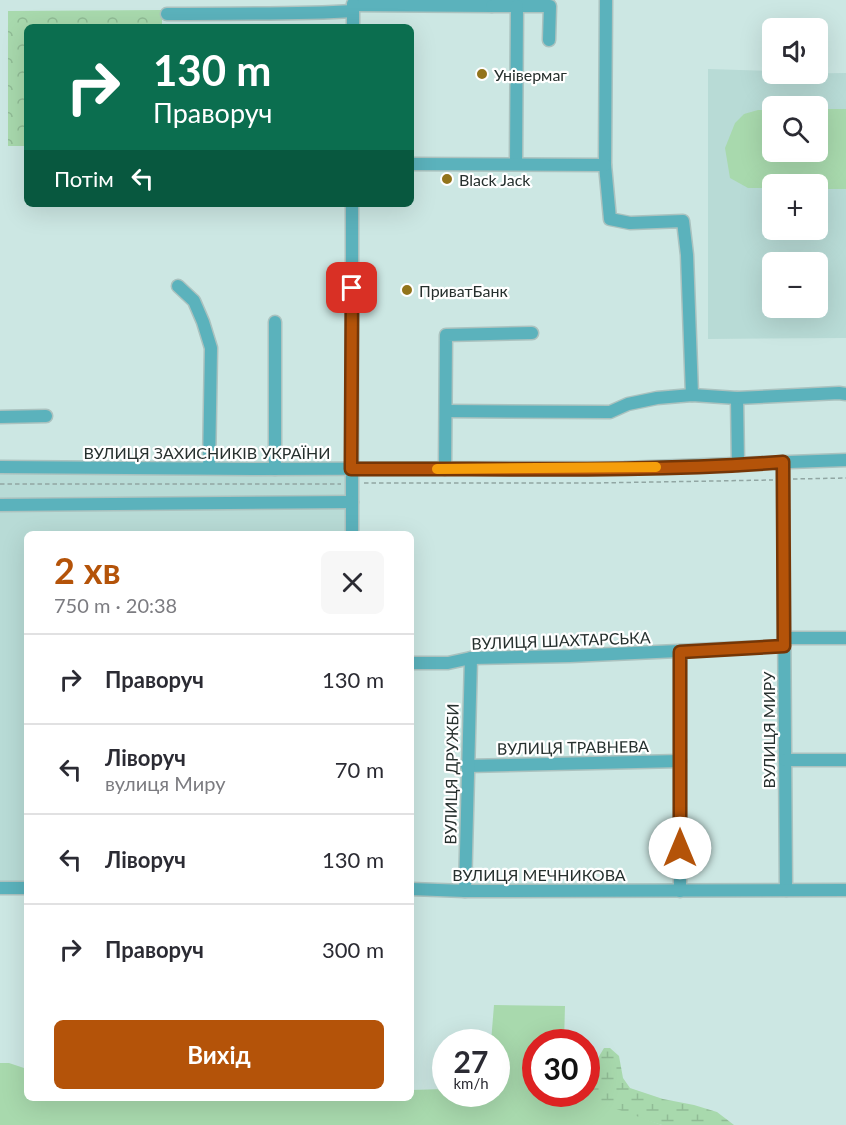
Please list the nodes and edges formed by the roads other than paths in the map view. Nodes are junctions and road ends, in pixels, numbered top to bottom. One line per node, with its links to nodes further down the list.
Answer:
1 (606, 0): 10 (street)
2 (492, 3): 3 (street); 4 (street)
3 (353, 5): 5 (street); 6 (street)
4 (517, 6): 7 (street); 8 (street)
5 (167, 14)
6 (353, 24)
7 (549, 40)
8 (516, 163): 9 (street); 10 (street)
9 (414, 164)
10 (605, 165): 16 (street)
11 (352, 207): 27 (street)
12 (178, 286): 25 (street)
13 (275, 322): 26 (street)
14 (532, 333): 18 (street)
15 (846, 394): 17 (street)
16 (692, 395): 17 (street); 18 (street)
17 (737, 398): 23 (street)
18 (446, 411): 28 (street)
19 (46, 416): 20 (street)
20 (0, 417)
21 (846, 460): 22 (street, ВУЛИЦЯ ЗАХИСНИКІВ УКРАЇНИ)
22 (783, 462): 23 (street, ВУЛИЦЯ ЗАХИСНИКІВ УКРАЇНИ); 33 (street, ВУЛИЦЯ МИРУ)
23 (738, 465): 28 (street, ВУЛИЦЯ ЗАХИСНИКІВ УКРАЇНИ)
24 (0, 467): 25 (street, ВУЛИЦЯ ЗАХИСНИКІВ УКРАЇНИ)
25 (209, 468): 26 (street, ВУЛИЦЯ ЗАХИСНИКІВ УКРАЇНИ)
26 (275, 469): 27 (street, ВУЛИЦЯ ЗАХИСНИКІВ УКРАЇНИ)
27 (351, 469): 28 (street, ВУЛИЦЯ ЗАХИСНИКІВ УКРАЇНИ); 29 (street)
28 (445, 469)
29 (352, 502): 30 (street); 31 (street)
30 (0, 505)
31 (352, 531)
32 (846, 638): 33 (street, ВУЛИЦЯ ШАХТАРСЬКА)
33 (784, 642): 34 (street, ВУЛИЦЯ ШАХТАРСЬКА); 37 (street, ВУЛИЦЯ МИРУ)
34 (680, 652): 35 (street, ВУЛИЦЯ ШАХТАРСЬКА); 39 (street)
35 (471, 658): 36 (street, ВУЛИЦЯ ШАХТАРСЬКА); 40 (street, ВУЛИЦЯ ДРУЖБИ)
36 (414, 663)
37 (785, 760): 38 (street); 44 (street, ВУЛИЦЯ МИРУ)
38 (846, 760)
39 (680, 761): 40 (street, ВУЛИЦЯ ТРАВНЕВА); 47 (street)
40 (467, 766): 46 (street, ВУЛИЦЯ ДРУЖБИ)
41 (0, 888): 42 (street)
42 (24, 888)
43 (414, 889): 46 (street, ВУЛИЦЯ МЕЧНИКОВА)
44 (786, 890): 45 (street, ВУЛИЦЯ МЕЧНИКОВА); 47 (street, ВУЛИЦЯ МЕЧНИКОВА)
45 (846, 890)
46 (465, 891): 47 (street, ВУЛИЦЯ МЕЧНИКОВА)
47 (681, 891)

